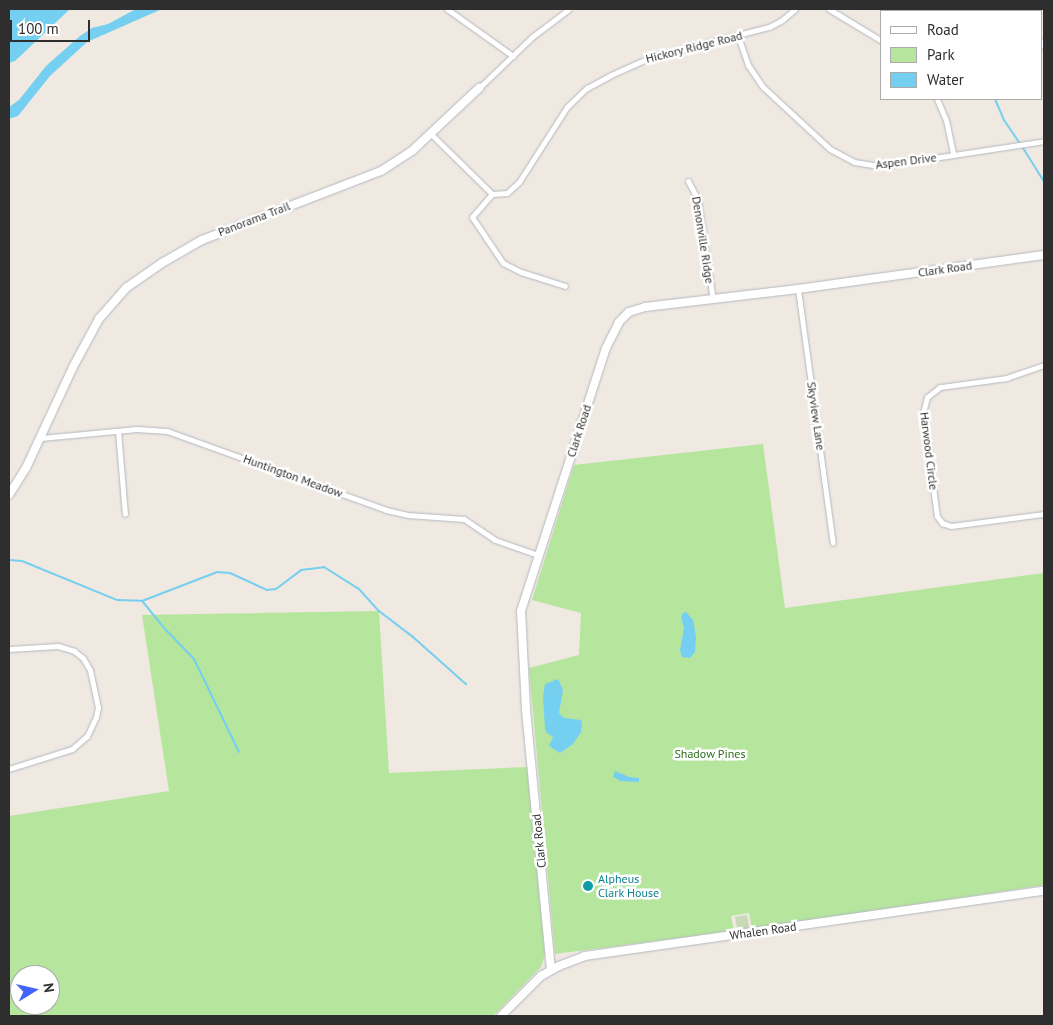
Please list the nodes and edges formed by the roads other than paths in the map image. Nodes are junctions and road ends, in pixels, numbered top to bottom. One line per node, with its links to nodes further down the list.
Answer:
1 (447, 9): 7 (street)
2 (569, 9): 7 (street, Panorama Trail)
3 (795, 9): 5 (street, Hickory Ridge Road)
4 (829, 9): 6 (street)
5 (738, 36): 12 (street, Aspen Drive); 14 (street, Hickory Ridge Road)
6 (880, 40)
7 (513, 56): 8 (street, Panorama Trail)
8 (479, 88): 10 (street, Panorama Trail)
9 (937, 100): 12 (street)
10 (431, 134): 14 (street); 21 (street, Panorama Trail)
11 (1044, 142): 12 (street, Aspen Drive)
12 (954, 154)
13 (688, 181): 18 (street, Denonville Ridge)
14 (492, 194): 16 (street)
15 (1044, 255): 17 (street, Clark Road)
16 (565, 286)
17 (798, 289): 18 (street, Clark Road); 25 (street, Skyview Lane)
18 (713, 300): 26 (street, Clark Road)
19 (1044, 365): 24 (street, Harwood Circle)
20 (118, 431): 21 (street, Huntington Meadow); 23 (street); 26 (street, Huntington Meadow)
21 (41, 438): 22 (street, Panorama Trail)
22 (9, 495)
23 (125, 514)
24 (1044, 514)
25 (833, 544)
26 (538, 555): 30 (street, Clark Road)
27 (9, 650): 28 (street)
28 (9, 769)
29 (1044, 891): 30 (street, Whalen Road)
30 (551, 970): 31 (street, Whalen Road)
31 (501, 1016)

